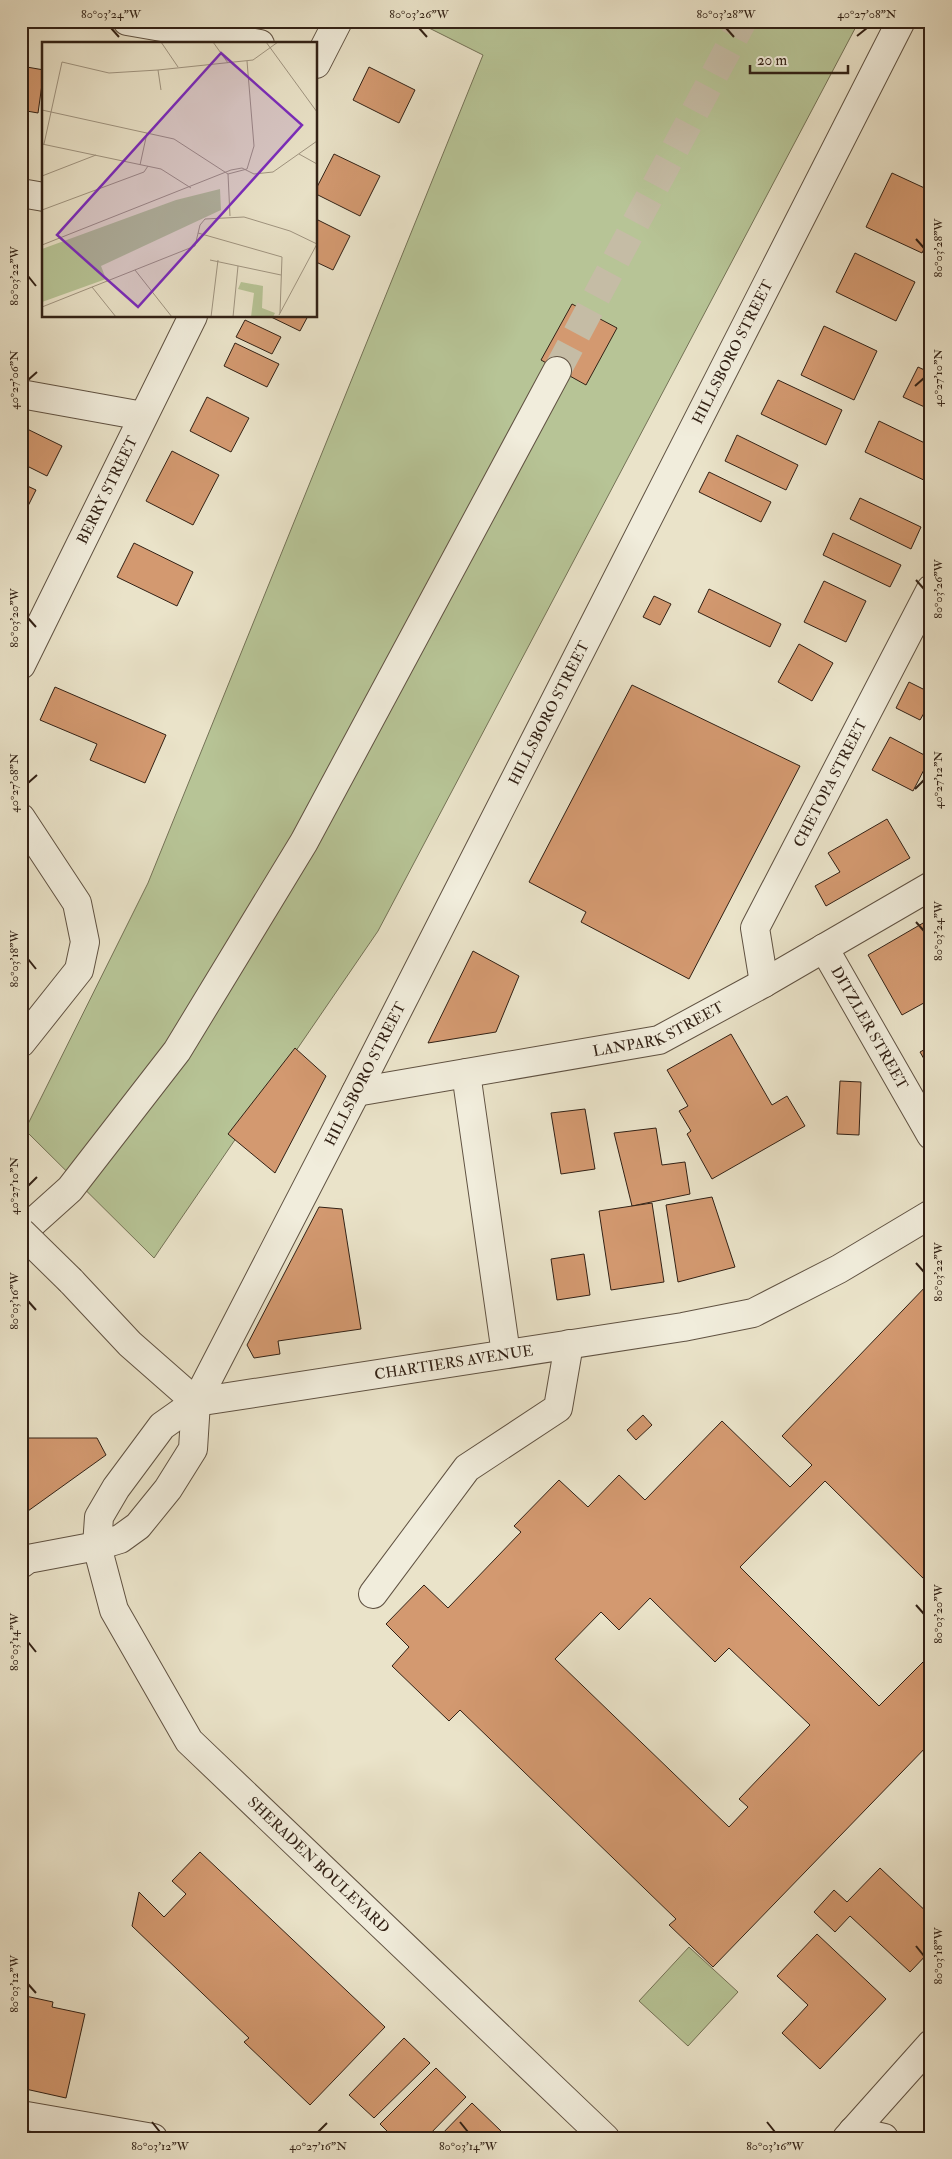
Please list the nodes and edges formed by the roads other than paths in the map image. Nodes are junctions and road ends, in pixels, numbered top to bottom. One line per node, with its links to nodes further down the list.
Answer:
1 (127, 21): 4 (street)
2 (338, 21): 5 (street)
3 (900, 21): 21 (street, HILLSBORO STREET)
4 (248, 42)
5 (318, 57)
6 (21, 193): 7 (street)
7 (42, 197)
8 (192, 318): 11 (street, BERRY STREET)
9 (557, 371): 24 (street)
10 (21, 394): 11 (street)
11 (143, 416): 13 (street, BERRY STREET)
12 (931, 589): 18 (street, CHETOPA STREET)
13 (21, 665)
14 (21, 818): 15 (street)
15 (32, 853): 19 (street)
16 (931, 886): 17 (street, LANPARK STREET)
17 (824, 948): 18 (street, LANPARK STREET); 22 (street, DITZLER STREET)
18 (764, 983): 20 (street, LANPARK STREET)
19 (21, 1043)
20 (466, 1073): 21 (street, LANPARK STREET); 26 (street)
21 (356, 1092): 27 (street, HILLSBORO STREET)
22 (931, 1135)
23 (931, 1214): 25 (street, CHARTIERS AVENUE)
24 (21, 1232): 27 (street, bridge)
25 (569, 1344): 26 (street, CHARTIERS AVENUE); 30 (street)
26 (506, 1354): 27 (street, CHARTIERS AVENUE)
27 (196, 1402): 28 (street, HILLSBORO STREET); 28 (street, HILLSBORO STREET)
28 (97, 1546): 29 (street, HILLSBORO STREET); 35 (street, SHERADEN BOULEVARD)
29 (21, 1564)
30 (373, 1594)
31 (931, 2044): 33 (street)
32 (21, 2115): 34 (street)
33 (850, 2135): 36 (street)
34 (153, 2138)
35 (605, 2138)
36 (884, 2138)

